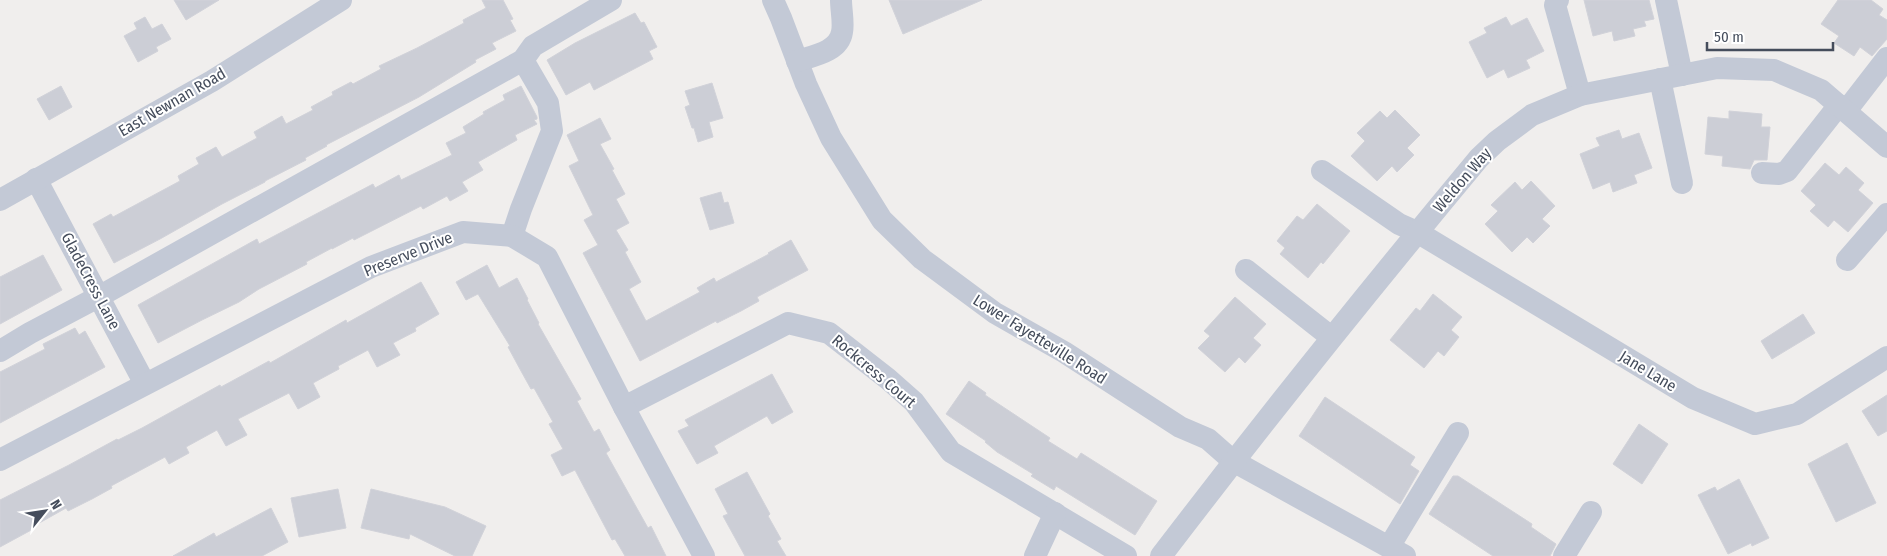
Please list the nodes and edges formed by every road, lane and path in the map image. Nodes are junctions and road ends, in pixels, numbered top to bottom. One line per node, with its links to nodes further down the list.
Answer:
1 (341, 0): 17 (street, East Newnan Road)
2 (611, 0): 8 (street)
3 (841, 0): 9 (street)
4 (1558, 0): 12 (street)
5 (1666, 0): 10 (street)
6 (778, 6): 9 (street, Lower Fayetteville Road)
7 (1887, 58): 13 (street)
8 (524, 60): 22 (street); 25 (street)
9 (797, 61): 33 (street, Lower Fayetteville Road)
10 (1682, 75): 11 (street, Weldon Way); 13 (street, Weldon Way)
11 (1660, 79): 12 (street, Weldon Way); 18 (street)
12 (1580, 95): 21 (street, Weldon Way)
13 (1842, 108): 14 (street, Weldon Way); 16 (street)
14 (1887, 147)
15 (1322, 171): 21 (street, Jane Lane)
16 (1762, 173)
17 (36, 179): 19 (street, East Newnan Road); 25 (street, GladeCress Lane)
18 (1682, 183)
19 (0, 200)
20 (1887, 214): 23 (street)
21 (1417, 232): 26 (street, Weldon Way); 28 (street, Jane Lane)
22 (512, 236): 29 (street, Preserve Drive); 30 (street, Preserve Drive)
23 (1847, 260)
24 (1246, 270): 26 (street)
25 (100, 296): 27 (street); 29 (street, GladeCress Lane)
26 (1331, 337): 33 (street, Weldon Way)
27 (0, 351)
28 (1887, 357)
29 (145, 384): 32 (street, Preserve Drive)
30 (624, 407): 35 (street, Rockcress Court); 37 (street, Preserve Drive)
31 (1458, 433): 36 (street)
32 (0, 460)
33 (1233, 461): 36 (street, Lower Fayetteville Road); 40 (street)
34 (1591, 512): 41 (street)
35 (1054, 513): 38 (street); 39 (street, Rockcress Court)
36 (1388, 550)
37 (704, 556)
38 (1034, 556)
39 (1126, 556)
40 (1161, 556)
41 (1564, 556)

